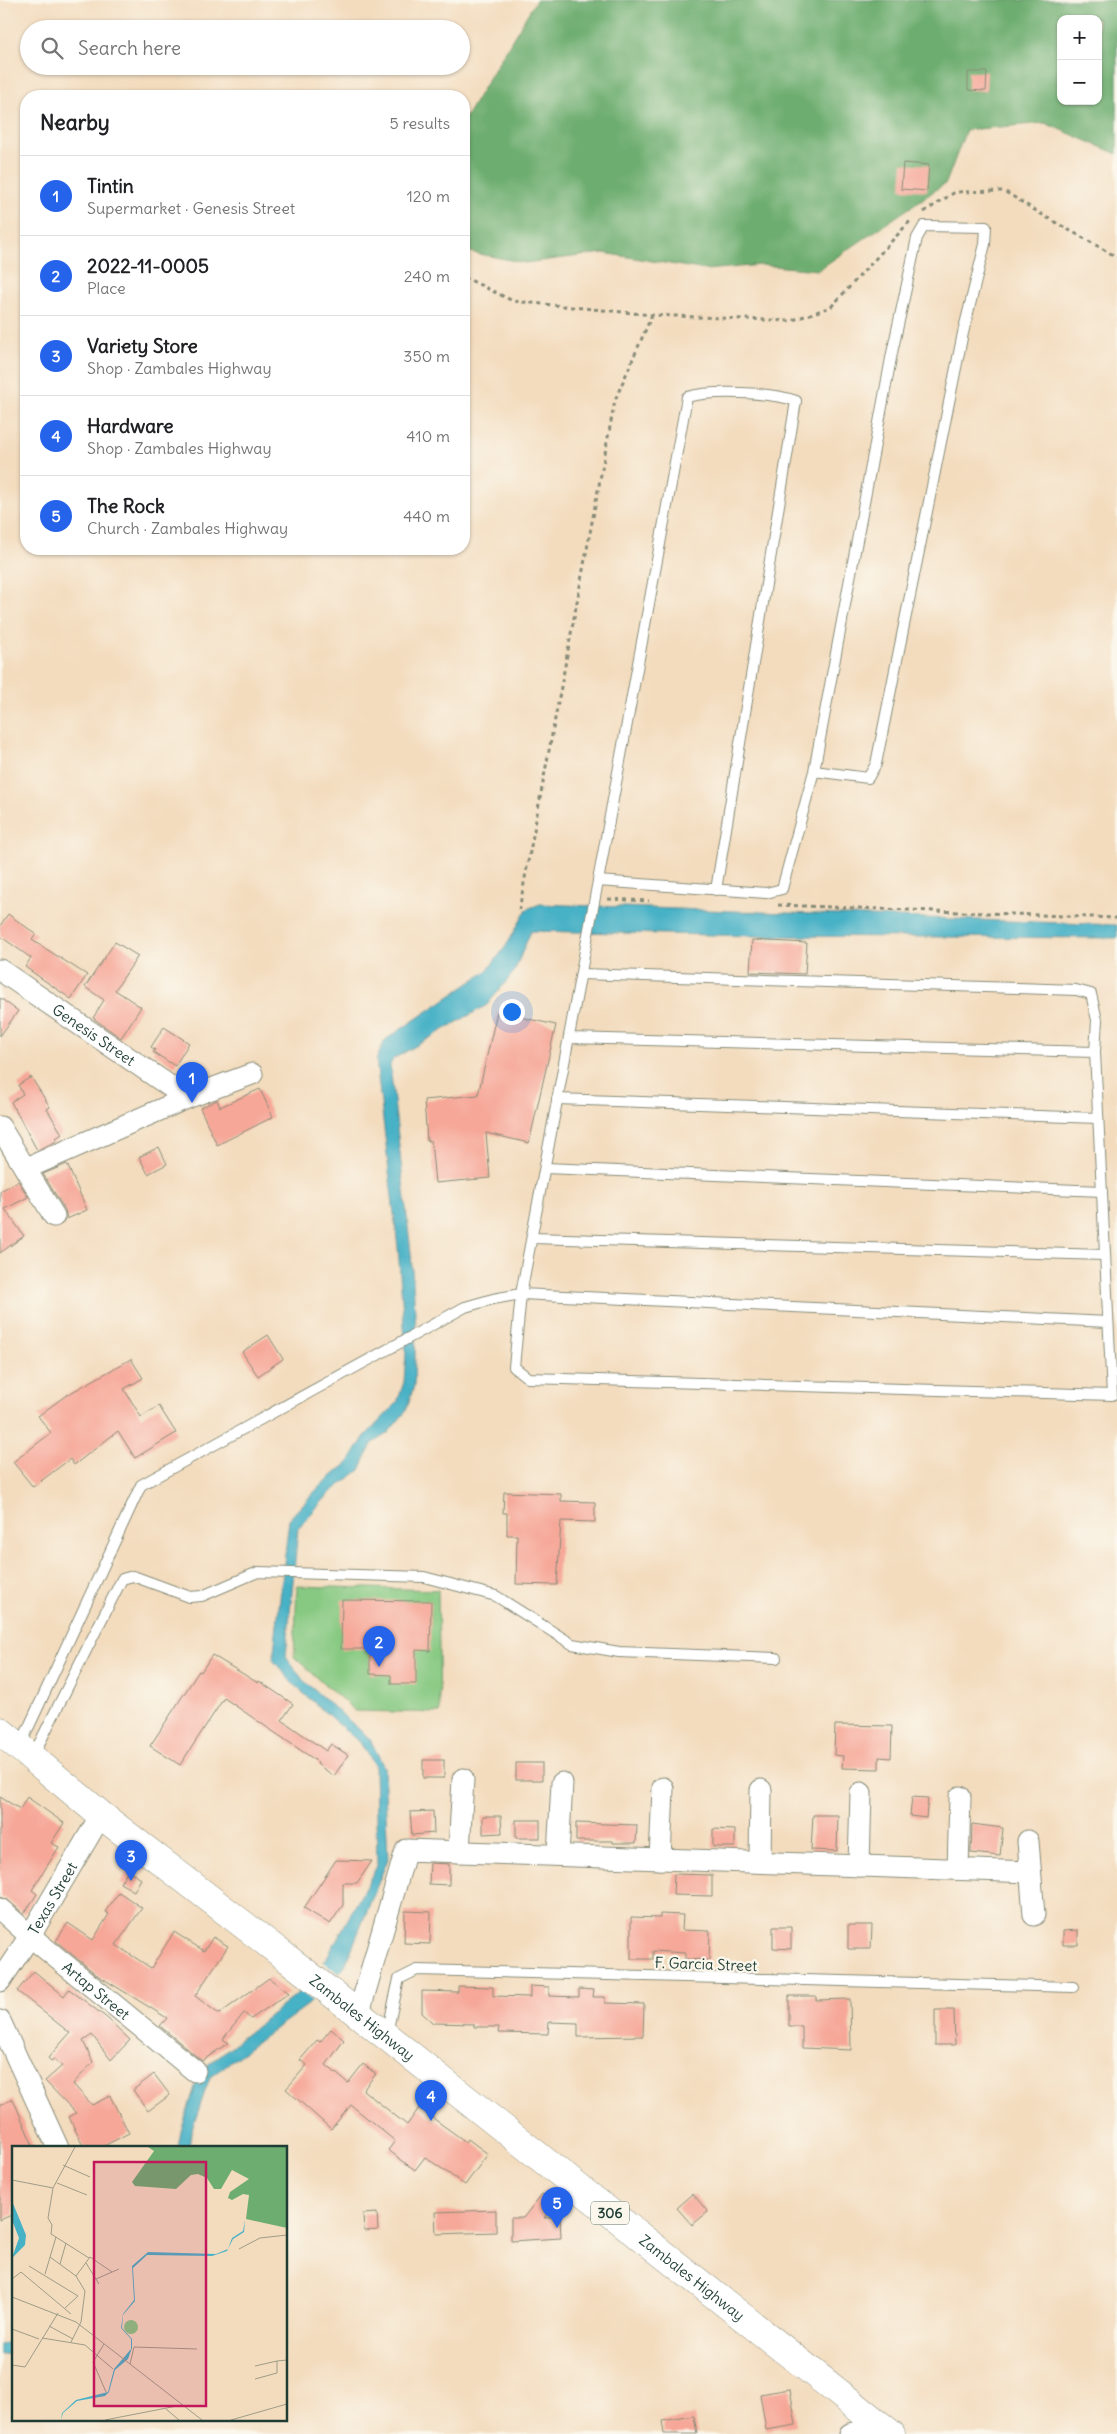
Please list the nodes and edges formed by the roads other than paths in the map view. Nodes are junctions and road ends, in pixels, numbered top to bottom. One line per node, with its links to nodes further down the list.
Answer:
1 (814, 771): 1 (lane); 3 (lane)
2 (598, 881): 3 (lane); 3 (lane); 5 (lane)
3 (716, 890)
4 (0, 970): 9 (street, Genesis Street)
5 (581, 974): 6 (lane); 7 (lane)
6 (569, 1038): 7 (lane); 10 (lane)
7 (1095, 1052): 11 (lane)
8 (252, 1074): 9 (street)
9 (187, 1098): 13 (street)
10 (558, 1099): 11 (lane); 14 (lane)
11 (1098, 1118): 15 (lane)
12 (0, 1127): 13 (street)
13 (27, 1168): 16 (street)
14 (545, 1168): 15 (lane); 17 (lane)
15 (1102, 1190): 18 (lane)
16 (54, 1216)
17 (532, 1238): 18 (lane); 19 (lane)
18 (1105, 1255): 20 (lane)
19 (521, 1294): 20 (lane); 20 (lane); 22 (lane)
20 (1108, 1322)
21 (776, 1658): 22 (lane)
22 (17, 1745): 29 (main road, Zambales Highway / 306)
23 (462, 1779): 31 (street)
24 (562, 1783): 32 (street)
25 (663, 1788): 33 (street)
26 (762, 1790): 34 (street)
27 (860, 1793): 35 (street)
28 (960, 1797): 36 (street)
29 (101, 1815): 40 (street, Texas Street); 43 (main road, Zambales Highway / 306)
30 (1028, 1841): 37 (street)
31 (459, 1852): 32 (street); 43 (street)
32 (558, 1855): 33 (street)
33 (660, 1859): 34 (street)
34 (760, 1862): 35 (street)
35 (859, 1866): 36 (street)
36 (958, 1870): 37 (street)
37 (1030, 1872): 39 (street)
38 (0, 1909): 40 (street, Artap Street)
39 (1034, 1915)
40 (30, 1936): 41 (street, Texas Street); 46 (street, Artap Street)
41 (0, 1982)
42 (1072, 1987): 45 (lane, F. Garcia Street)
43 (358, 2016): 45 (main road, Zambales Highway / 306)
44 (0, 2022): 47 (street)
45 (386, 2036): 48 (main road, Zambales Highway / 306)
46 (195, 2071)
47 (57, 2146)
48 (886, 2431): 49 (street)
49 (850, 2434)

